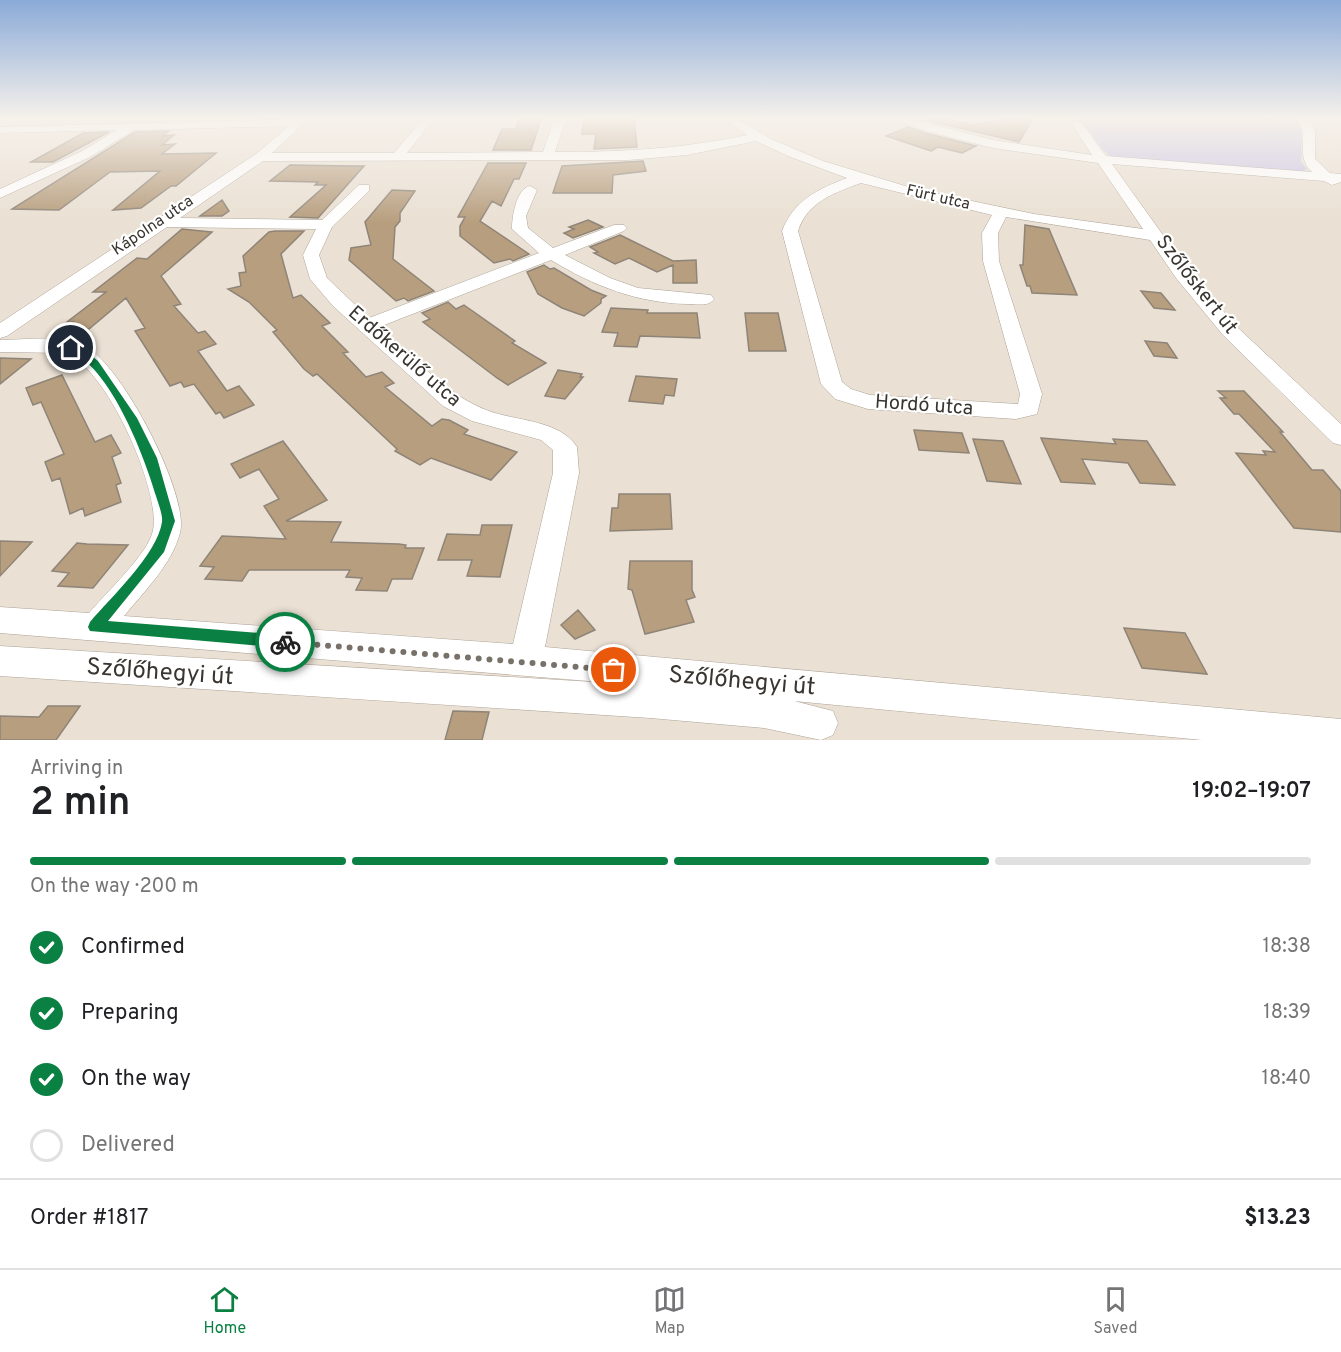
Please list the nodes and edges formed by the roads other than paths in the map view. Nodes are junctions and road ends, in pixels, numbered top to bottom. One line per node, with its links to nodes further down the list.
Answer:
1 (87, 154): 18 (street)
2 (264, 154): 11 (street, Kápolna utca)
3 (400, 154): 9 (street)
4 (661, 154): 10 (street)
5 (799, 154): 13 (street, Fürt utca)
6 (1059, 154): 12 (street)
7 (1098, 154): 12 (street, Szőlőskert út)
8 (1308, 154): 14 (street)
9 (398, 156): 10 (street); 11 (street)
10 (548, 156)
11 (260, 157): 20 (street, Kápolna utca)
12 (1103, 160): 14 (street); 23 (street, Szőlőskert út)
13 (860, 178): 19 (street, Fürt utca); 19 (street, Hordó utca)
14 (1334, 178): 16 (street)
15 (364, 188): 21 (street, Erdőkerülő utca)
16 (1341, 188)
17 (530, 190): 24 (street)
18 (0, 195)
19 (1001, 212): 23 (street, Fürt utca)
20 (160, 222): 21 (street); 27 (street, Kápolna utca)
21 (326, 225): 26 (street, Erdőkerülő utca)
22 (619, 228): 24 (street)
23 (1157, 236): 29 (street, Szőlőskert út)
24 (551, 254): 25 (street); 26 (street)
25 (705, 299)
26 (366, 326): 32 (street, Erdőkerülő utca)
27 (0, 332)
28 (0, 346): 31 (street)
29 (1341, 437)
30 (0, 620): 31 (street, Szőlőhegyi út)
31 (96, 627): 32 (street, Szőlőhegyi út)
32 (526, 660): 35 (street, Szőlőhegyi út)
33 (0, 661): 34 (street, Szőlőhegyi út)
34 (821, 723)
35 (1341, 736)

